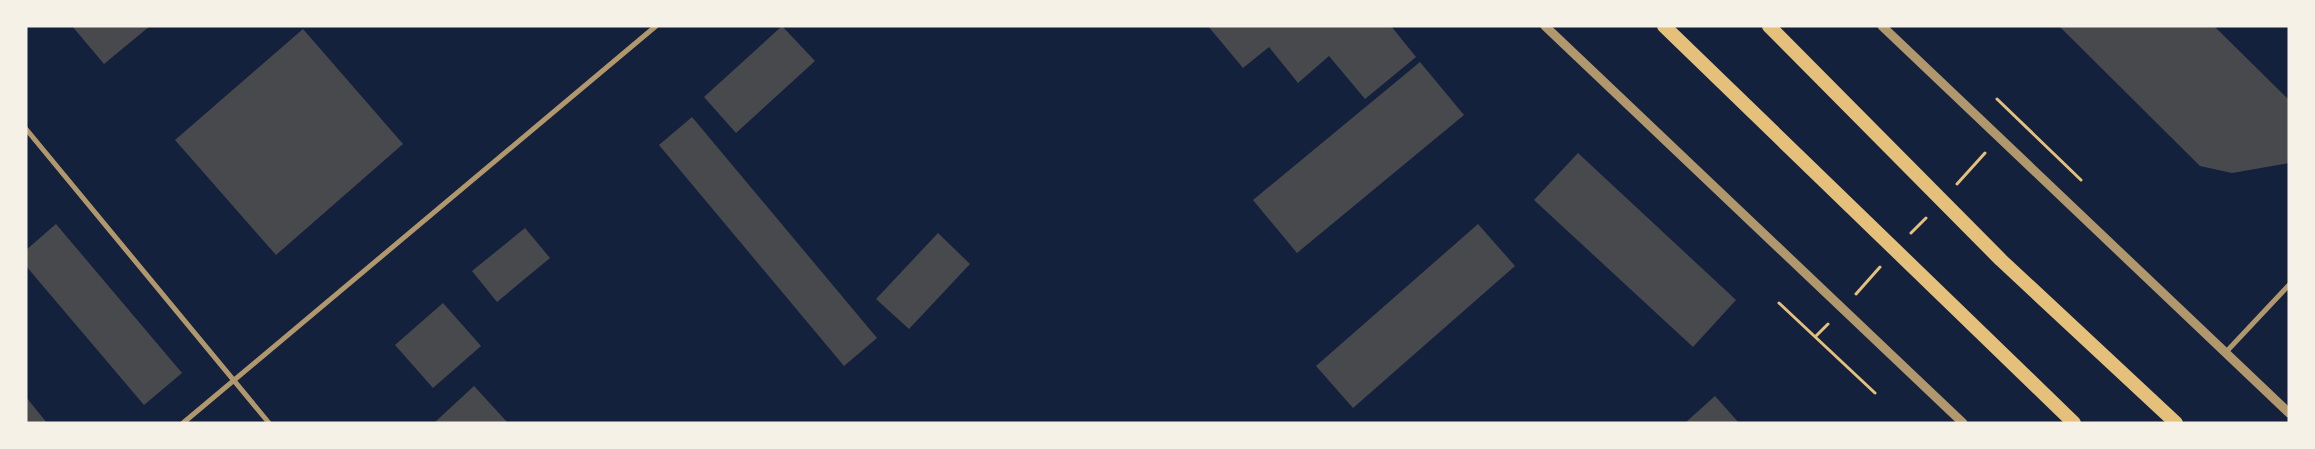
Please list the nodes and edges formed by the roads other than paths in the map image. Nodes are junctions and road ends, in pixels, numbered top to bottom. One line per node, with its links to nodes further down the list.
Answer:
1 (656, 26): 9 (street)
2 (1545, 26): 13 (street)
3 (1664, 26): 14 (highway)
4 (1769, 26): 15 (highway)
5 (1882, 26): 8 (street)
6 (26, 129): 9 (street)
7 (2289, 285): 8 (street)
8 (2226, 352): 10 (street)
9 (233, 380): 11 (street); 12 (street)
10 (2289, 413)
11 (183, 423)
12 (269, 423)
13 (1963, 423)
14 (2074, 423)
15 (2176, 423)

